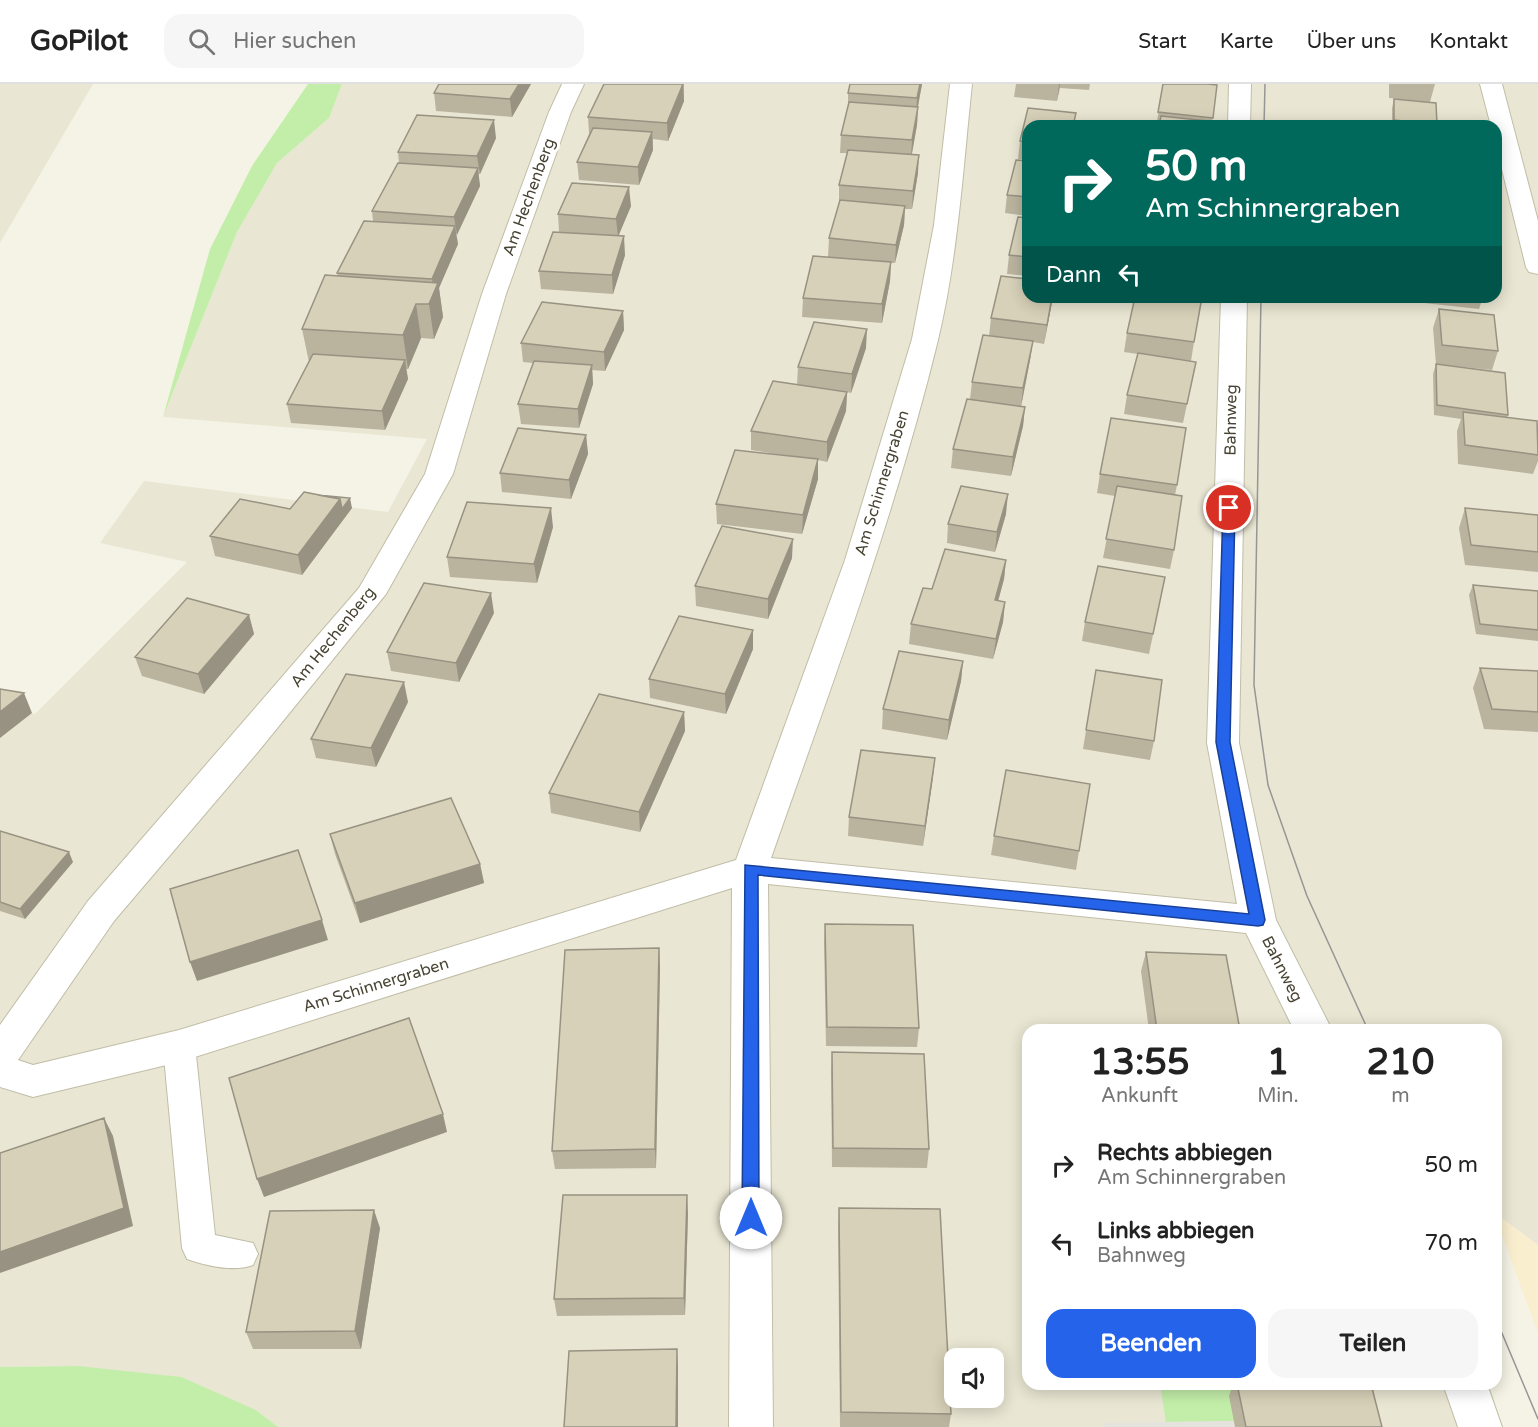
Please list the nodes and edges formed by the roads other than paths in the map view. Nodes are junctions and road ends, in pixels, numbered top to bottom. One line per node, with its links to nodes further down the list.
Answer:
1 (573, 84): 14 (street, Am Hechenberg)
2 (961, 84): 10 (street, Am Schinnergraben)
3 (1240, 84): 5 (street)
4 (1491, 84): 6 (street)
5 (1239, 120)
6 (1500, 120)
7 (1502, 127): 8 (street)
8 (1538, 267)
9 (1234, 303): 11 (street, Bahnweg)
10 (750, 869): 11 (street, Am Schinnergraben); 13 (street, Am Schinnergraben); 18 (street)
11 (1258, 920): 12 (street, Bahnweg)
12 (1310, 1024)
13 (179, 1046): 15 (street, Am Schinnergraben); 16 (lane)
14 (0, 1055)
15 (0, 1071)
16 (241, 1254)
17 (1467, 1390): 19 (street)
18 (751, 1427)
19 (1480, 1427)

